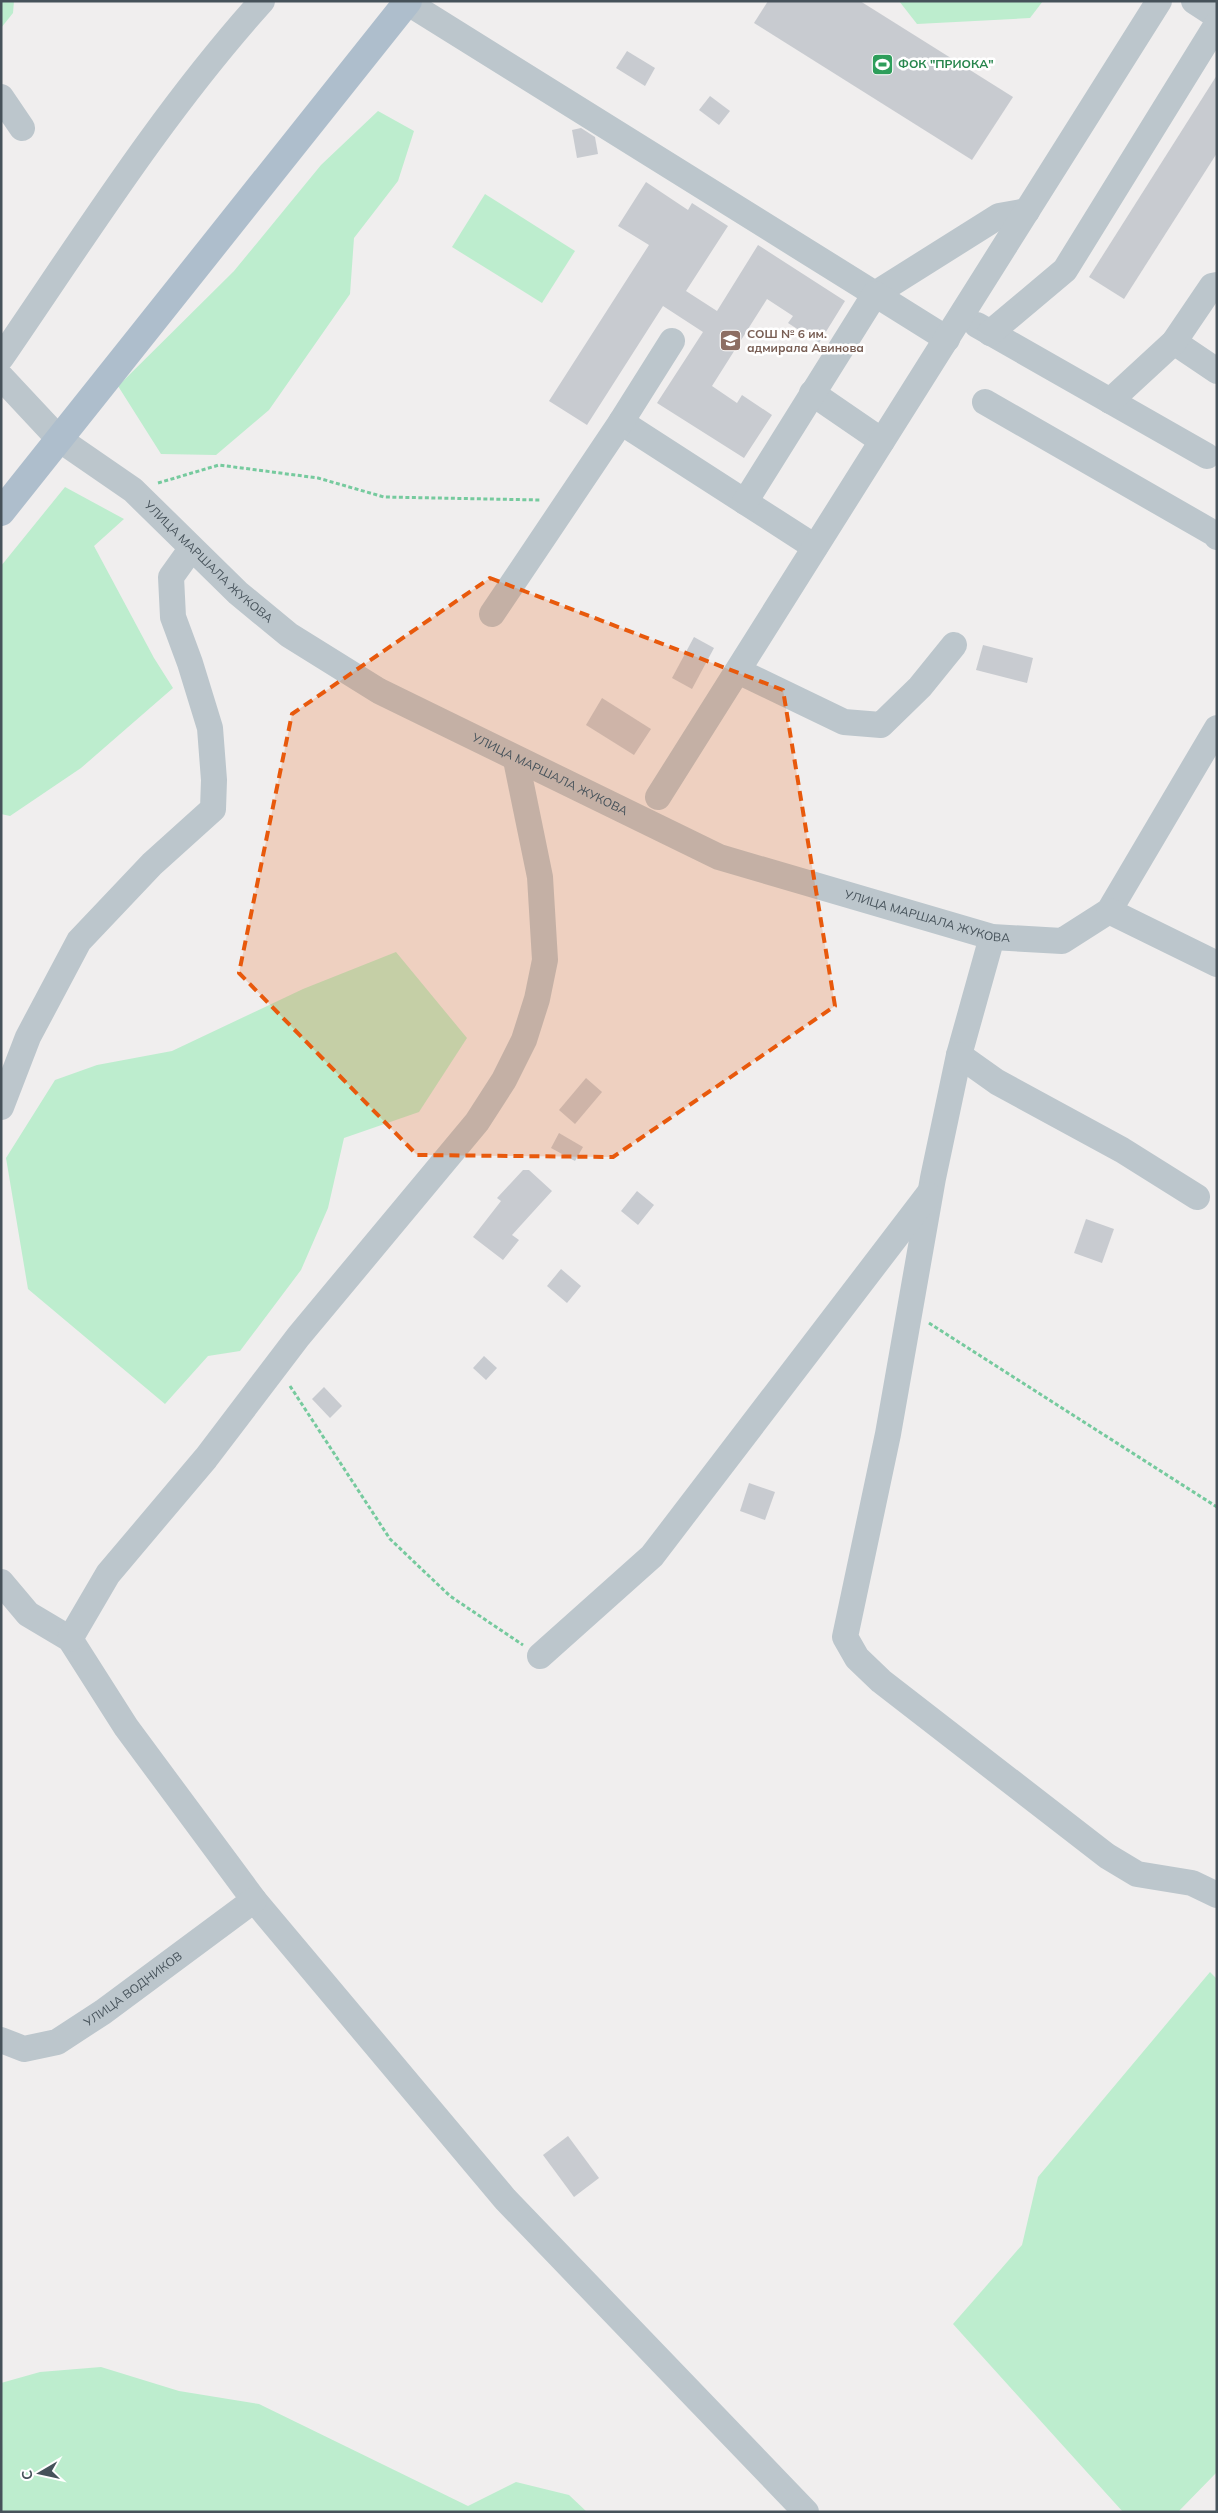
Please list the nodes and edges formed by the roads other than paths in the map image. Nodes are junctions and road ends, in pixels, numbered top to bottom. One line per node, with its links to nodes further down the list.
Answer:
1 (262, 1): 17 (street)
2 (1159, 1): 9 (street)
3 (1194, 1): 5 (street)
4 (407, 2): 11 (street); 24 (main road)
5 (1217, 16)
6 (1217, 24): 13 (street)
7 (1, 97): 8 (street)
8 (22, 128)
9 (1027, 212): 11 (street); 12 (street)
10 (1217, 285): 16 (street)
11 (875, 294): 14 (street); 20 (street)
12 (961, 316): 13 (street); 14 (street)
13 (990, 333): 21 (street)
14 (947, 339): 25 (street)
15 (672, 341): 23 (street)
16 (1174, 342): 18 (street); 21 (street)
17 (1, 358)
18 (1217, 371)
19 (1, 377): 24 (street, УЛИЦА МАРШАЛА ЖУКОВА)
20 (812, 393): 25 (street); 27 (street)
21 (1110, 401): 26 (street)
22 (984, 402): 29 (street)
23 (621, 422): 27 (street); 32 (street)
24 (60, 439): 28 (main road); 31 (street, УЛИЦА МАРШАЛА ЖУКОВА)
25 (882, 441): 30 (street)
26 (1207, 456)
27 (745, 502): 30 (street)
28 (1, 512)
29 (1217, 537)
30 (815, 547): 34 (street)
31 (190, 549): 37 (street, УЛИЦА МАРШАЛА ЖУКОВА); 43 (street)
32 (492, 614)
33 (954, 645): 34 (street)
34 (738, 671): 38 (street)
35 (1217, 728): 36 (street)
36 (1208, 759): 39 (street)
37 (516, 760): 40 (street, УЛИЦА МАРШАЛА ЖУКОВА); 47 (street)
38 (658, 796)
39 (1109, 911): 40 (street, УЛИЦА МАРШАЛА ЖУКОВА); 41 (street)
40 (992, 937): 42 (street)
41 (1217, 964)
42 (960, 1055): 44 (street); 45 (street)
43 (1, 1107)
44 (930, 1191): 48 (street); 49 (street)
45 (1197, 1197)
46 (1, 1582): 47 (street)
47 (70, 1639): 50 (street)
48 (540, 1656)
49 (1217, 1895)
50 (254, 1900): 51 (street, УЛИЦА ВОДНИКОВ); 52 (street)
51 (1, 2040)
52 (806, 2512)

